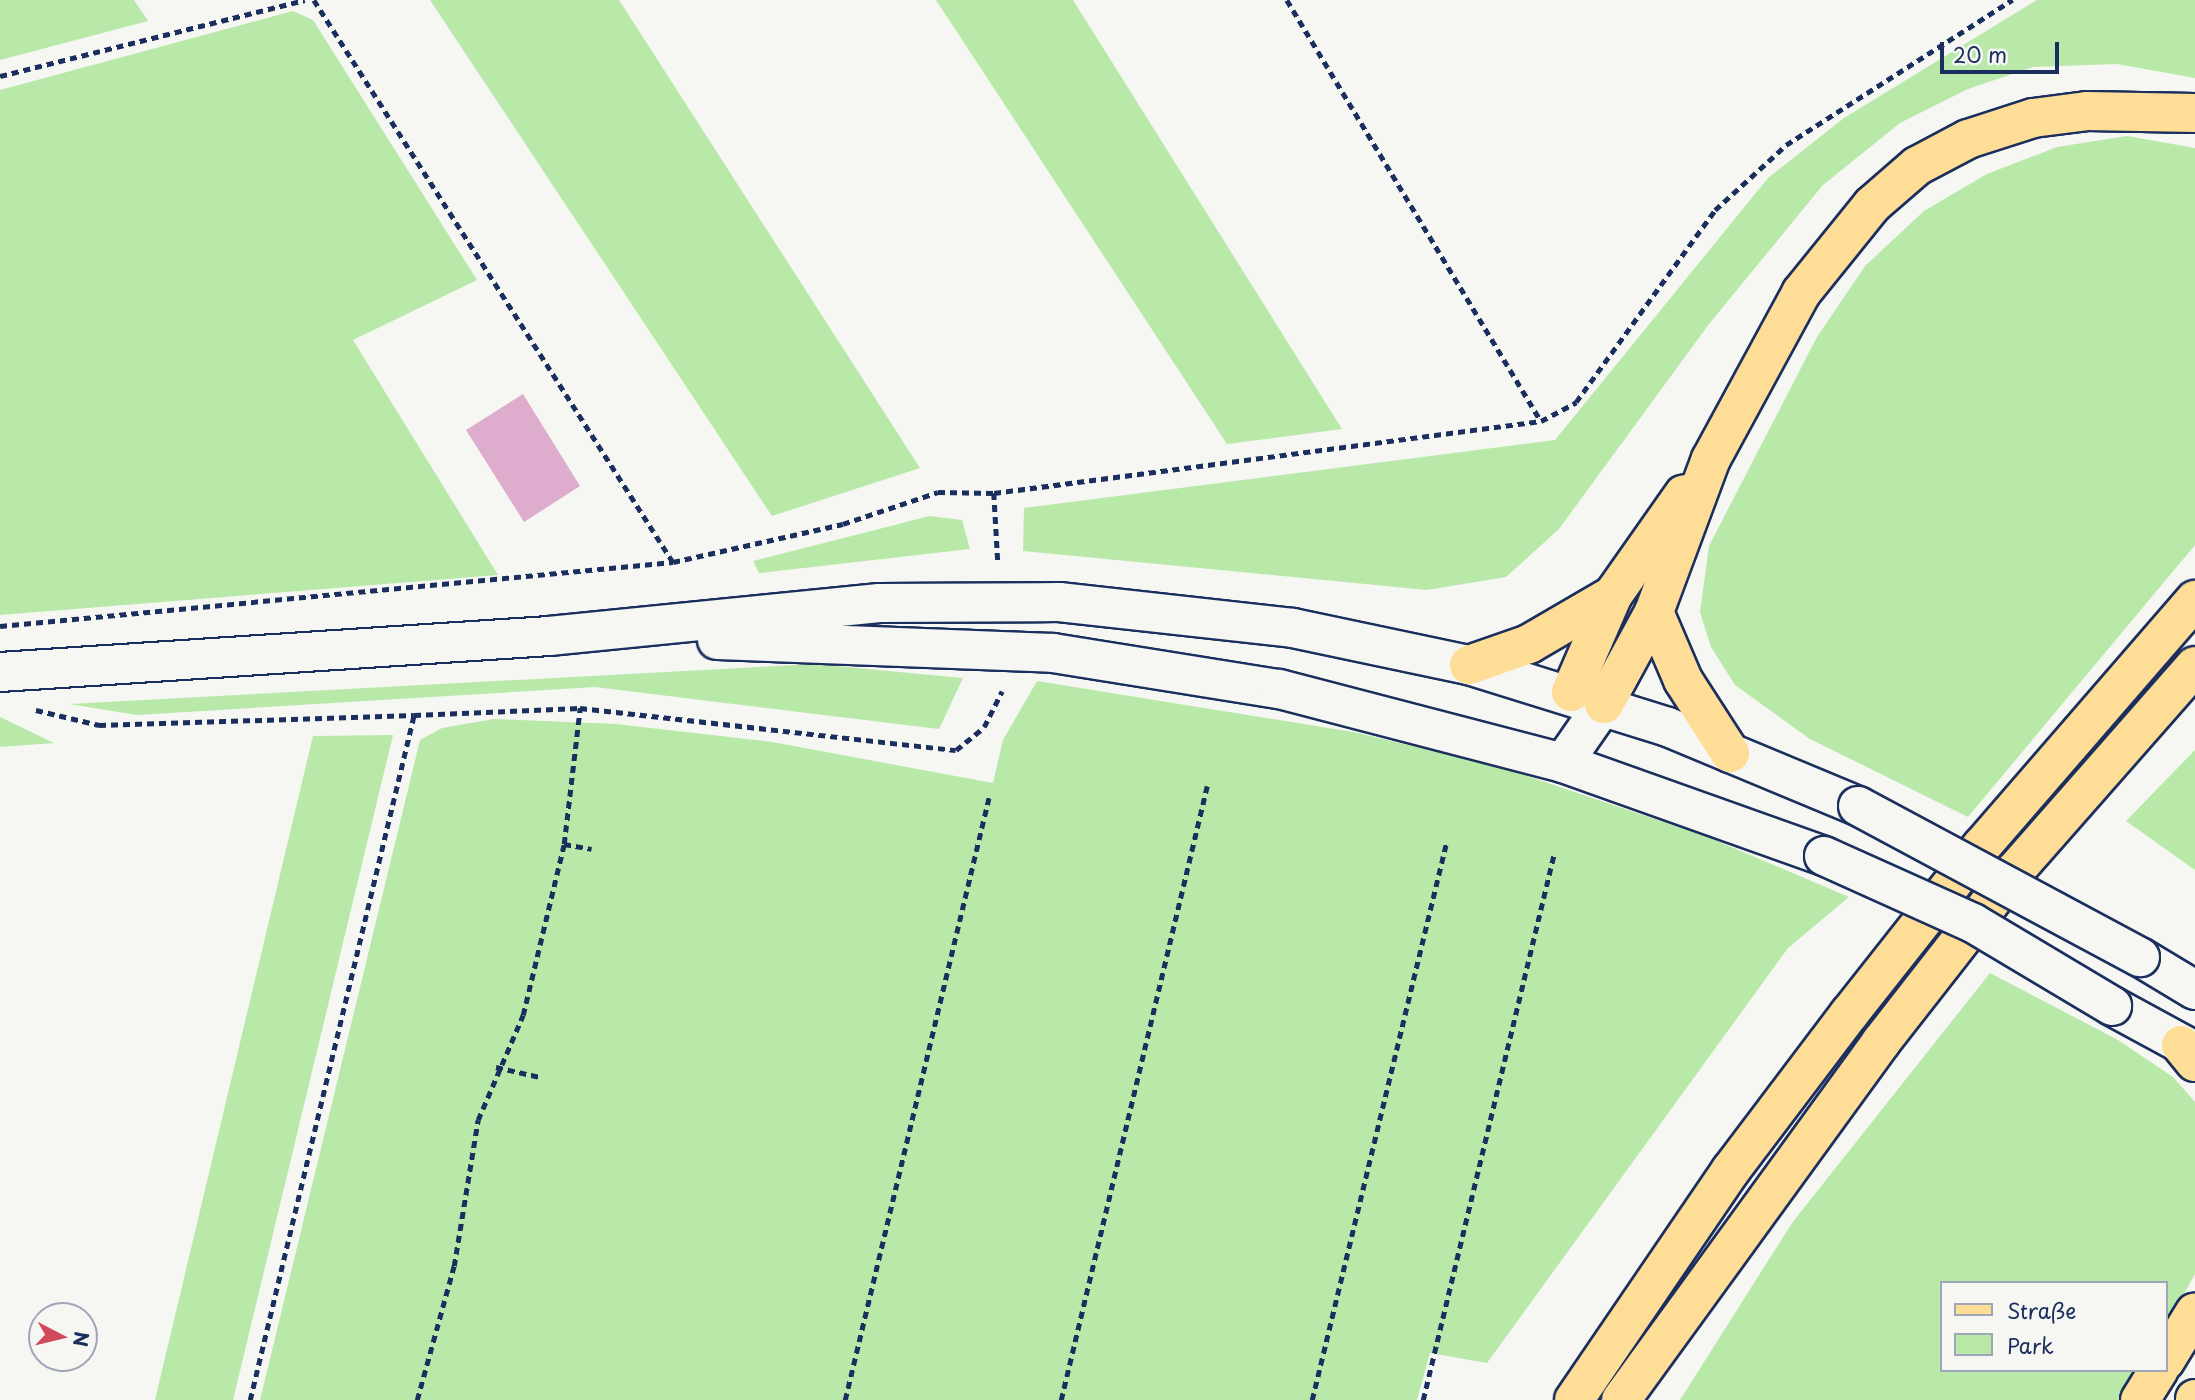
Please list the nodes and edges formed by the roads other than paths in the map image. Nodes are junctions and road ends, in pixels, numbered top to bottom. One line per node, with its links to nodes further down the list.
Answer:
1 (2147, 111): 2 (main road); 3 (main road); 4 (main road)
2 (2195, 113)
3 (2195, 135)
4 (1711, 458): 5 (main road); 7 (main road)
5 (1613, 595): 9 (main road); 12 (main road)
6 (2195, 600): 21 (main road)
7 (1654, 612): 12 (main road); 13 (main road)
8 (549, 636): 9 (main road); 11 (main road); 14 (main road)
9 (1469, 665): 12 (main road)
10 (2195, 666): 18 (main road)
11 (0, 672)
12 (1588, 698): 13 (main road); 14 (main road)
13 (1730, 753): 15 (main road, bridge)
14 (1563, 763): 16 (main road, bridge)
15 (2195, 990)
16 (2190, 1053)
17 (2195, 1312): 19 (main road)
18 (1667, 1330): 22 (main road); 23 (main road)
19 (2167, 1358)
20 (2158, 1372): 24 (main road)
21 (1574, 1400)
22 (1621, 1400)
23 (1647, 1400)
24 (2140, 1400)

